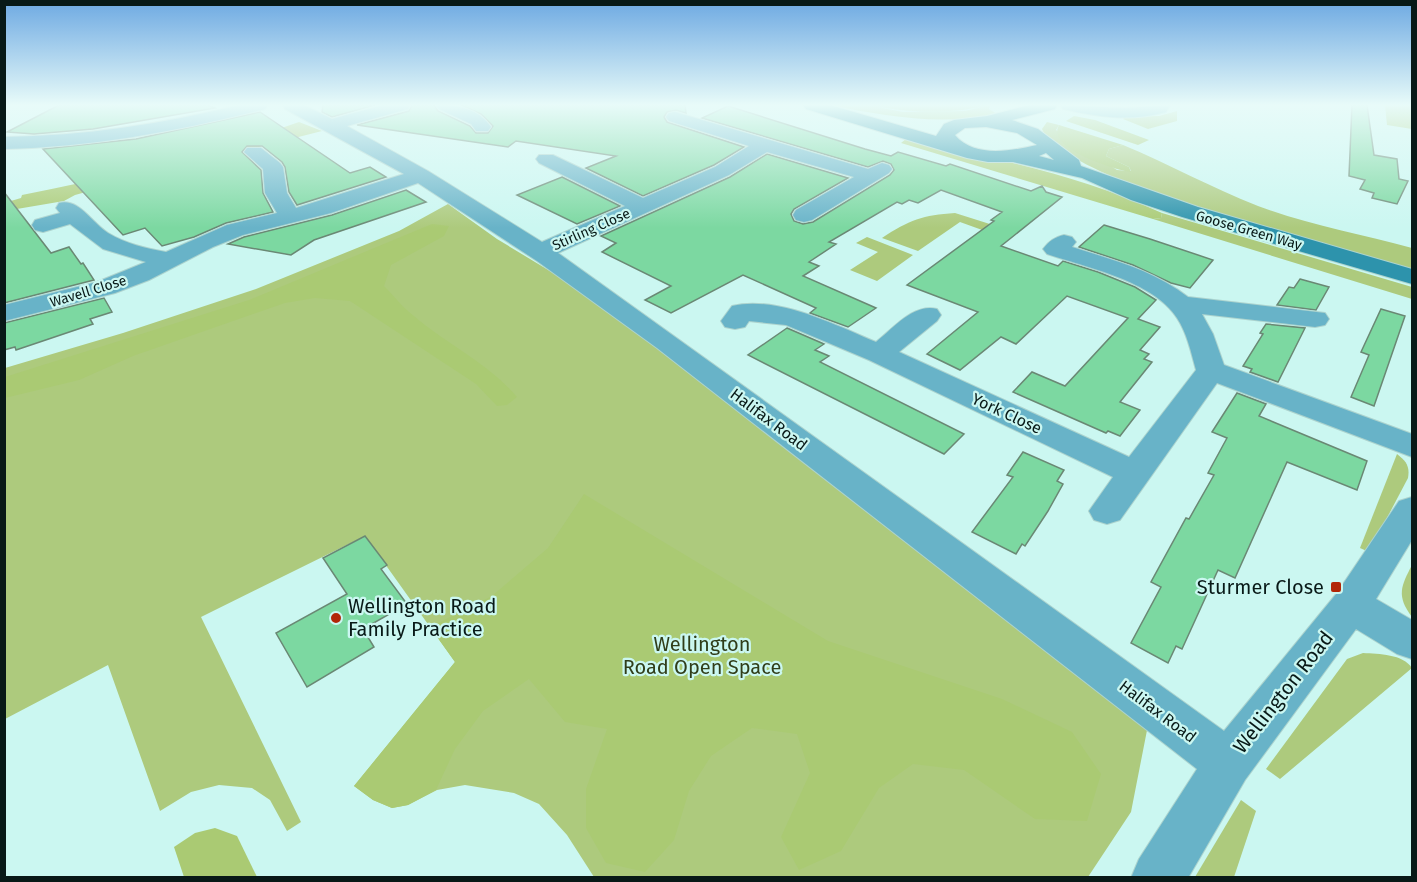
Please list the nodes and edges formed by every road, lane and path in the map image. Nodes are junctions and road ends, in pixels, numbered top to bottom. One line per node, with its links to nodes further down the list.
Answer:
1 (35, 146): 12 (street)
2 (370, 146): 15 (street, Halifax Road)
3 (763, 146): 16 (street, Stirling Close)
4 (764, 146): 17 (street)
5 (952, 146): 9 (main road)
6 (958, 146): 9 (main road)
7 (1042, 146): 10 (main road)
8 (1051, 146): 14 (main road, Goose Green Way)
9 (965, 150): 10 (main road, Goose Green Way)
10 (1017, 157): 14 (main road, Goose Green Way)
11 (252, 158): 18 (street)
12 (14, 161)
13 (548, 167): 16 (street, Stirling Close)
14 (1089, 174): 23 (main road, Goose Green Way)
15 (422, 175): 18 (street, Wavell Close); 21 (street, Halifax Road)
16 (642, 206): 21 (street, Stirling Close)
17 (804, 214)
18 (290, 215): 22 (street, Wavell Close)
19 (43, 225): 22 (street, Wavell Close)
20 (1064, 242): 24 (street)
21 (540, 252): 37 (street, Halifax Road)
22 (167, 260): 25 (street, Wavell Close)
23 (1413, 277)
24 (1180, 304): 27 (street); 30 (street)
25 (4, 314)
26 (927, 315): 29 (street)
27 (1315, 319)
28 (735, 321): 29 (street, York Close)
29 (879, 354): 32 (street, York Close)
30 (1211, 370): 31 (street); 32 (street)
31 (1413, 446)
32 (1134, 473): 34 (street)
33 (1413, 510): 35 (street, Wellington Road)
34 (1107, 511)
35 (1351, 605): 36 (street); 37 (street, Wellington Road)
36 (1413, 641)
37 (1228, 763): 38 (street, Wellington Road)
38 (1158, 878)

